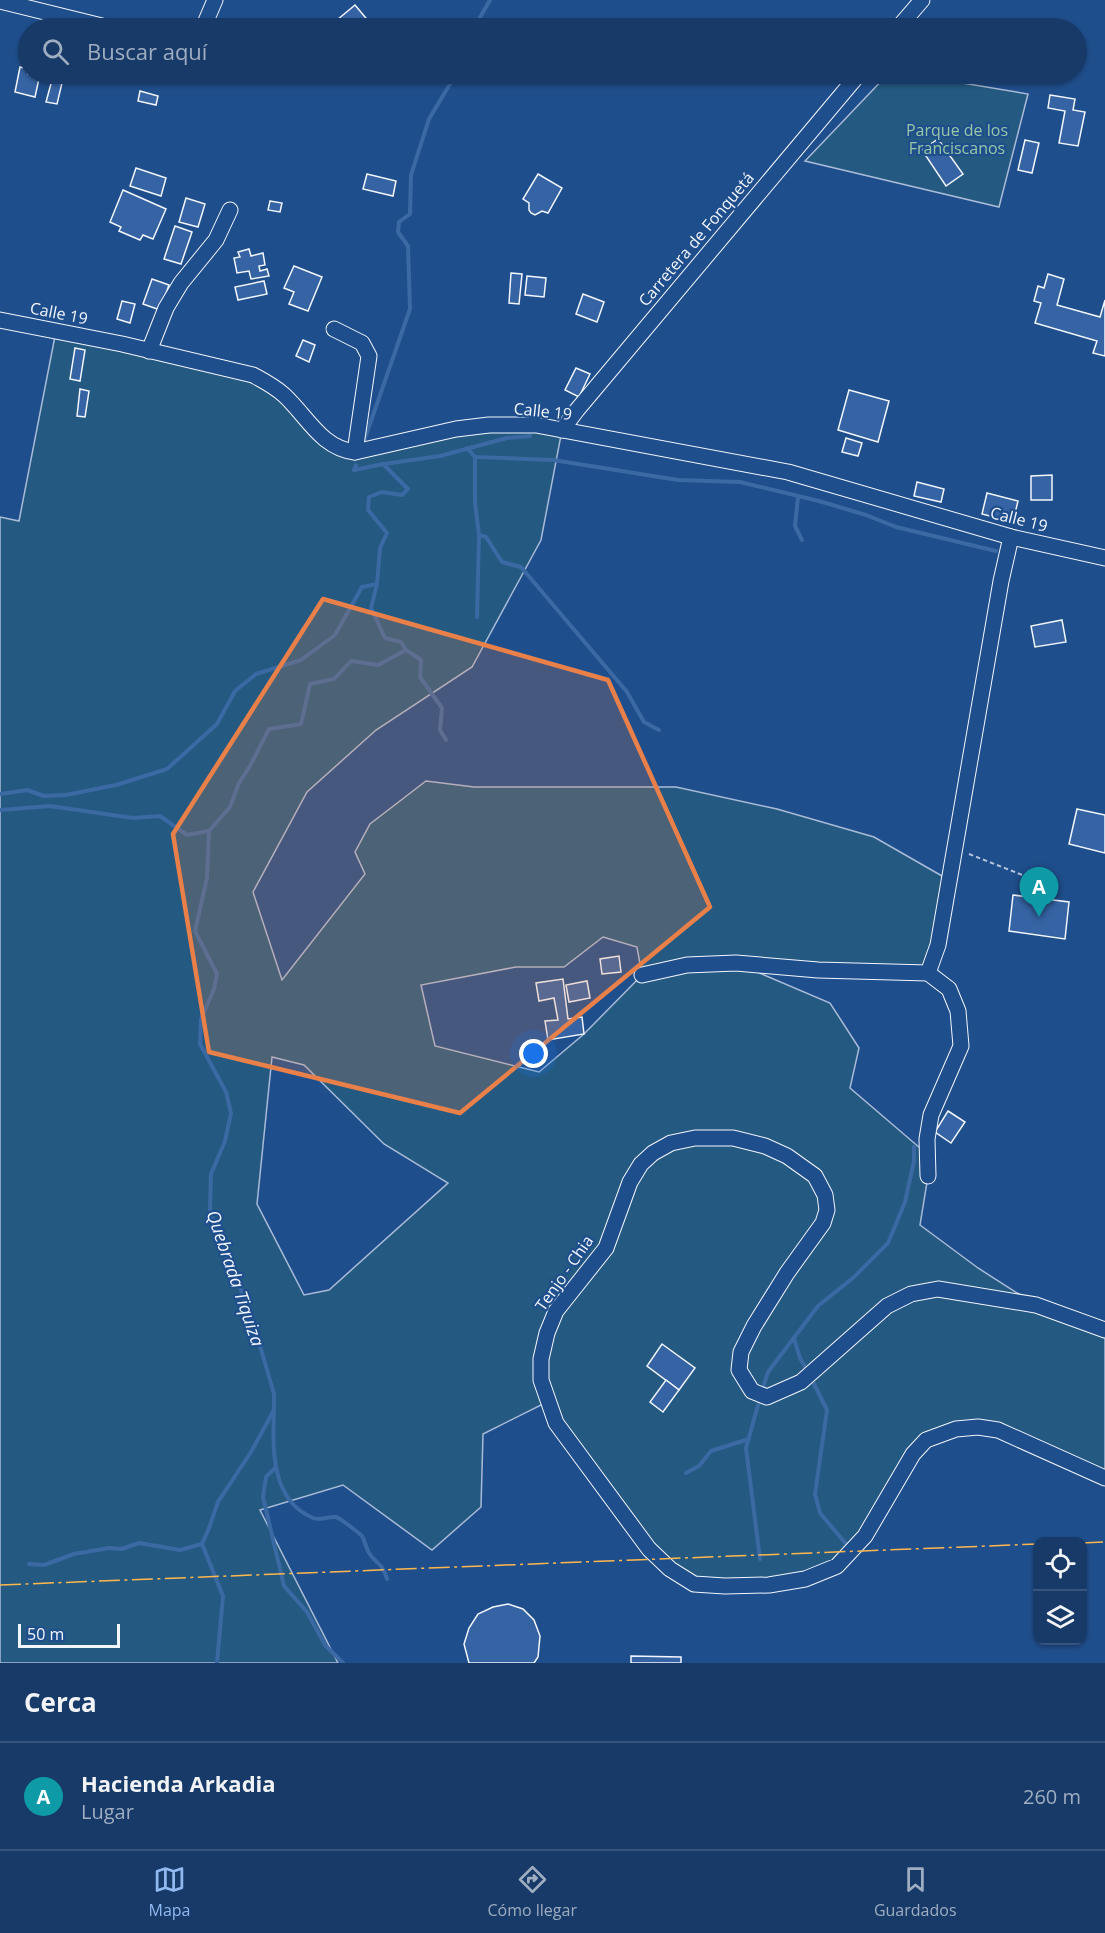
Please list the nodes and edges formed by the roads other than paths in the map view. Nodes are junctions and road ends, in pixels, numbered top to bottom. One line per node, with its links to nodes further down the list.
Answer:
1 (215, 0): 5 (street)
2 (922, 0): 6 (street)
3 (0, 2): 4 (street)
4 (68, 18)
5 (207, 18)
6 (907, 18)
7 (851, 84): 12 (street, Carretera de Fonquetá)
8 (230, 210): 11 (street)
9 (0, 320): 11 (street, Calle 19)
10 (334, 329): 13 (street)
11 (149, 351): 13 (street, Calle 19)
12 (562, 430): 13 (street, Calle 19); 14 (street, Calle 19)
13 (355, 452)
14 (1011, 537): 15 (street, Calle 19); 16 (street)
15 (1105, 558)
16 (928, 973): 17 (street); 18 (street)
17 (642, 975)
18 (928, 1176)
19 (1105, 1330): 20 (street, Tenjo - Chia)
20 (1105, 1478)

